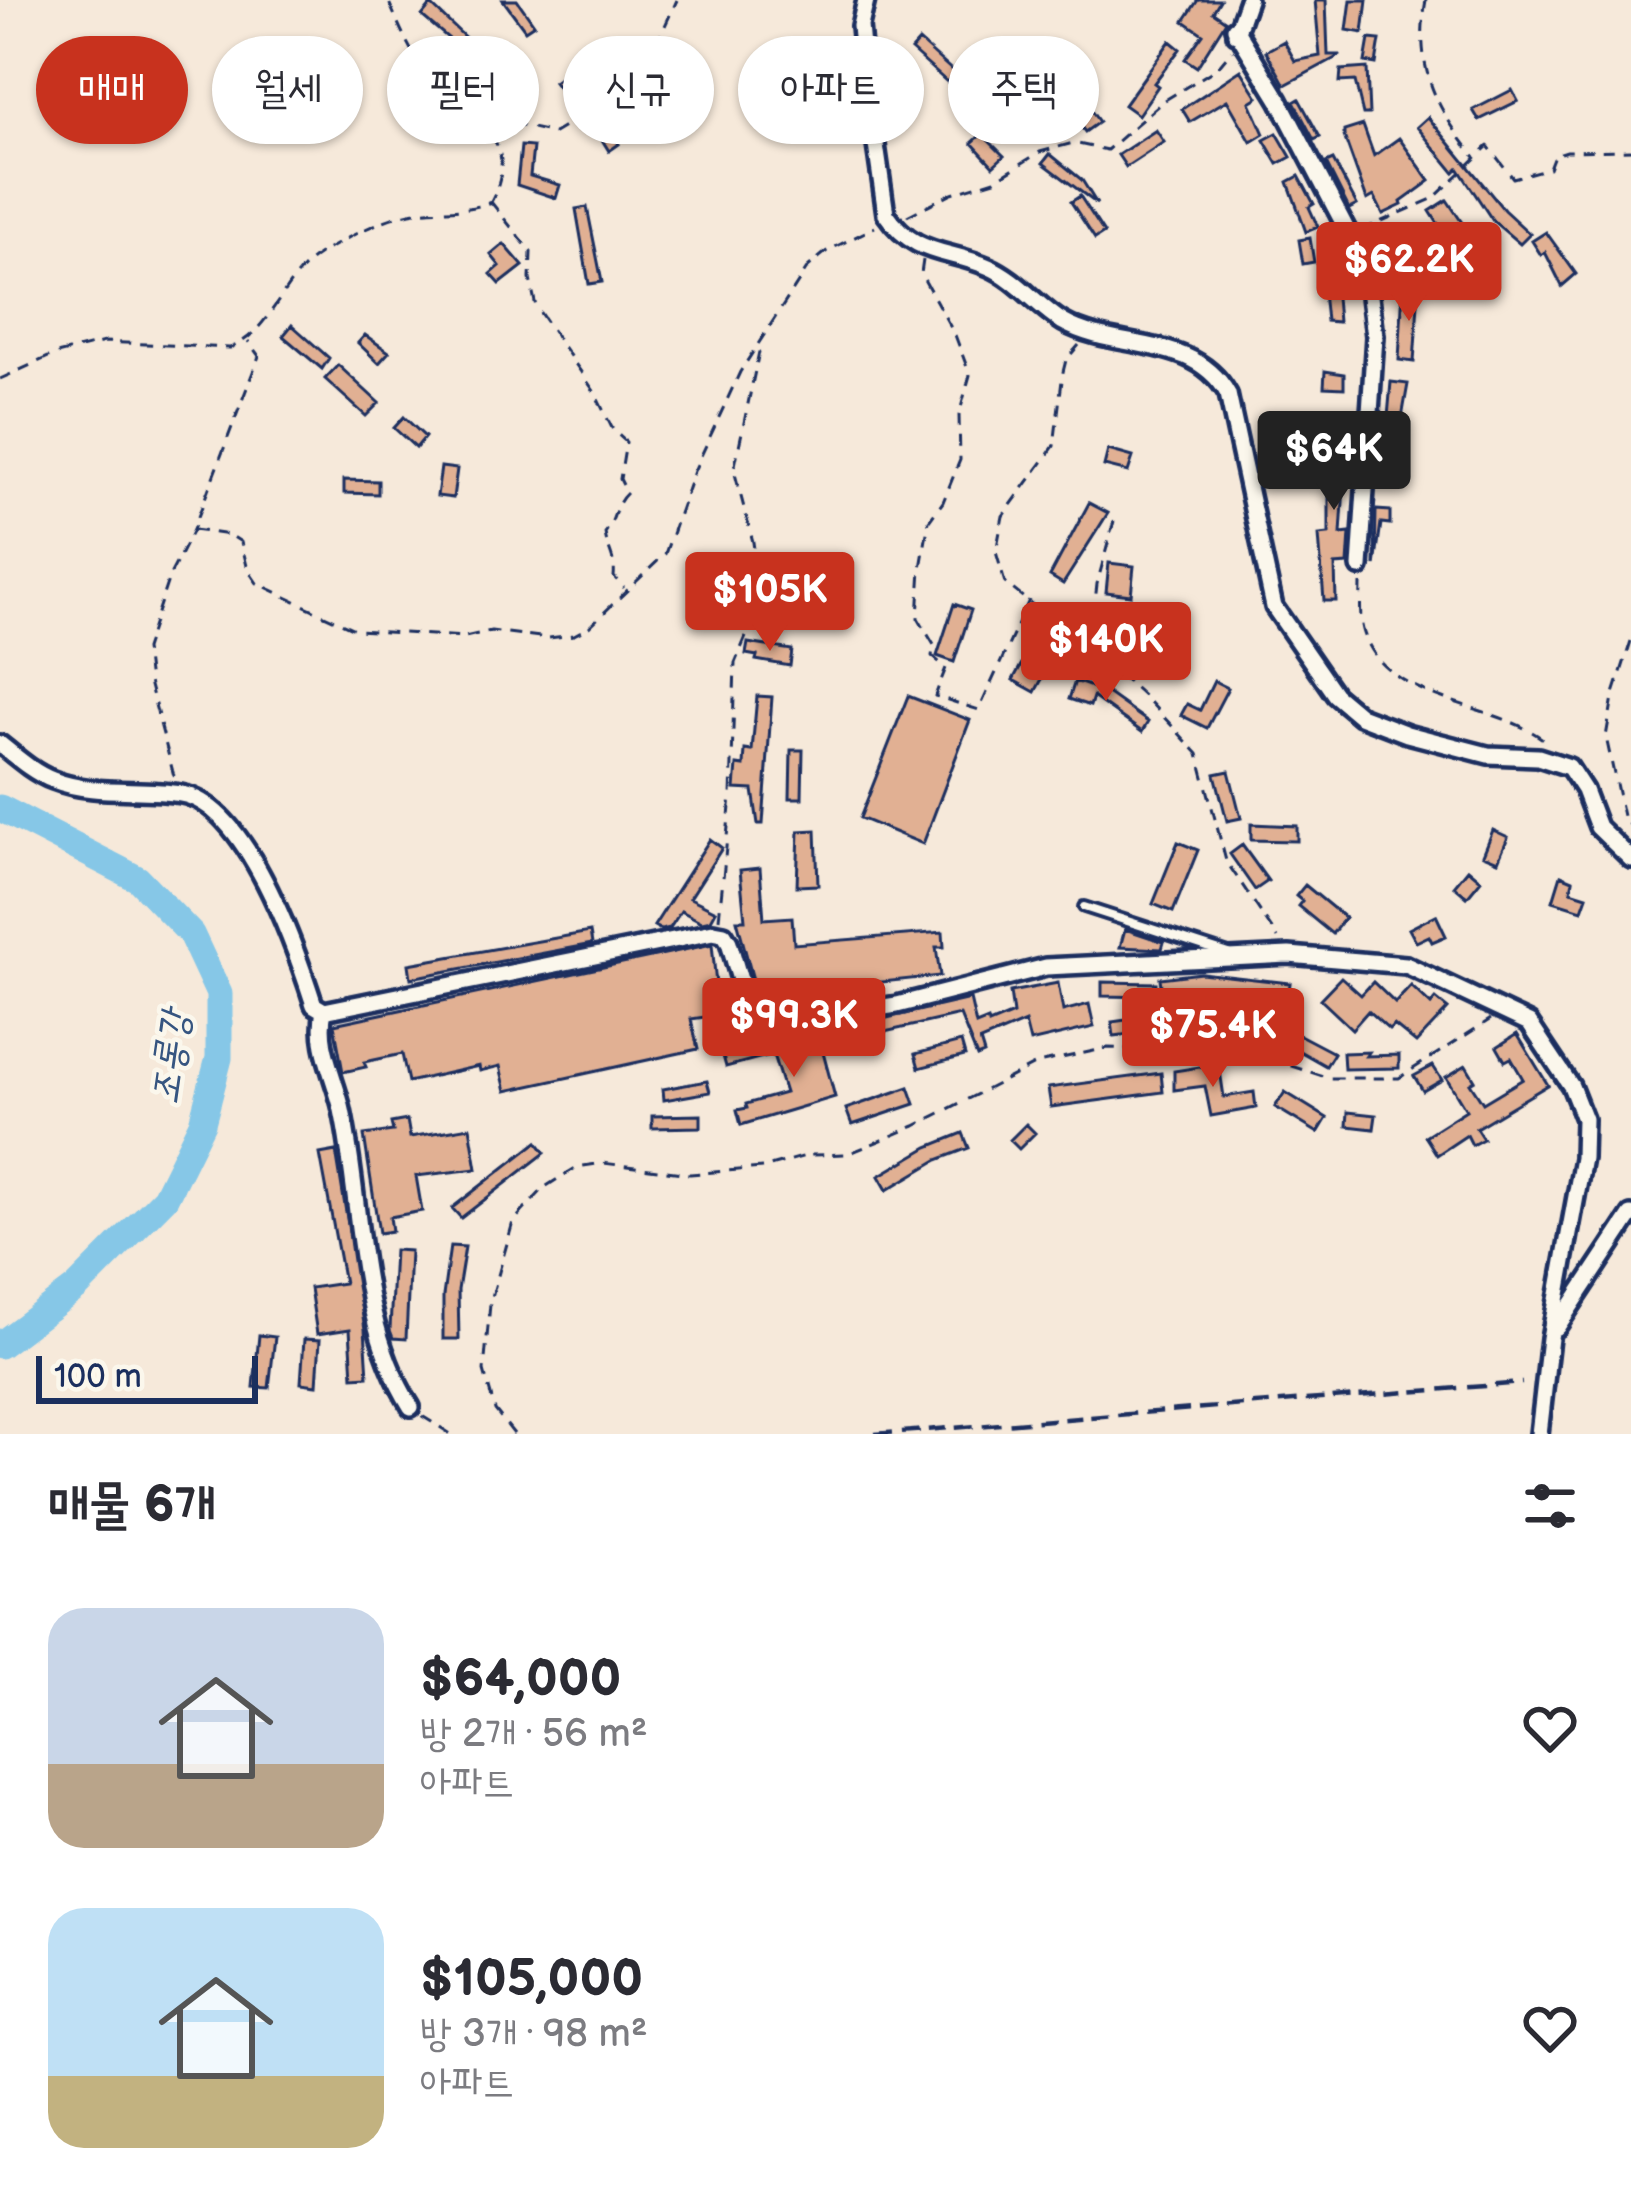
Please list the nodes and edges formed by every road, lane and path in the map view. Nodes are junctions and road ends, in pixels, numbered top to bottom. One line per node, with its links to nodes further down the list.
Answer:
1 (388, 0): 6 (path)
2 (677, 0): 8 (path)
3 (866, 0): 13 (street)
4 (1248, 0): 7 (street)
5 (1426, 0): 11 (path)
6 (406, 36)
7 (1236, 36): 13 (path); 14 (street)
8 (539, 130)
9 (494, 144): 12 (path)
10 (1631, 150): 11 (path)
11 (1476, 158): 14 (path)
12 (490, 202): 18 (path); 23 (path)
13 (892, 223): 15 (street); 17 (path)
14 (1348, 234): 22 (street)
15 (925, 249): 16 (street); 24 (path)
16 (1084, 329): 24 (path); 28 (street)
17 (760, 340): 23 (path); 33 (path)
18 (248, 341): 19 (path); 21 (path)
19 (0, 379)
20 (1114, 521): 25 (path)
21 (194, 530): 23 (path); 29 (path)
22 (1360, 567): 28 (path)
23 (625, 589)
24 (1028, 600): 25 (path)
25 (1089, 638): 34 (path)
26 (1631, 641): 30 (path)
27 (0, 744): 29 (street)
28 (1569, 767): 31 (street)
29 (181, 794): 37 (street)
30 (1631, 826)
31 (1631, 859)
32 (1084, 907): 35 (lane)
33 (718, 932): 35 (street); 37 (street)
34 (1289, 955): 35 (street); 36 (street)
35 (1236, 957)
36 (1501, 1010): 39 (street); 42 (path)
37 (324, 1011): 40 (street)
38 (1631, 1215): 39 (street)
39 (1550, 1339): 43 (street)
40 (412, 1407): 41 (path)
41 (451, 1434)
42 (514, 1434)
43 (1540, 1434)

